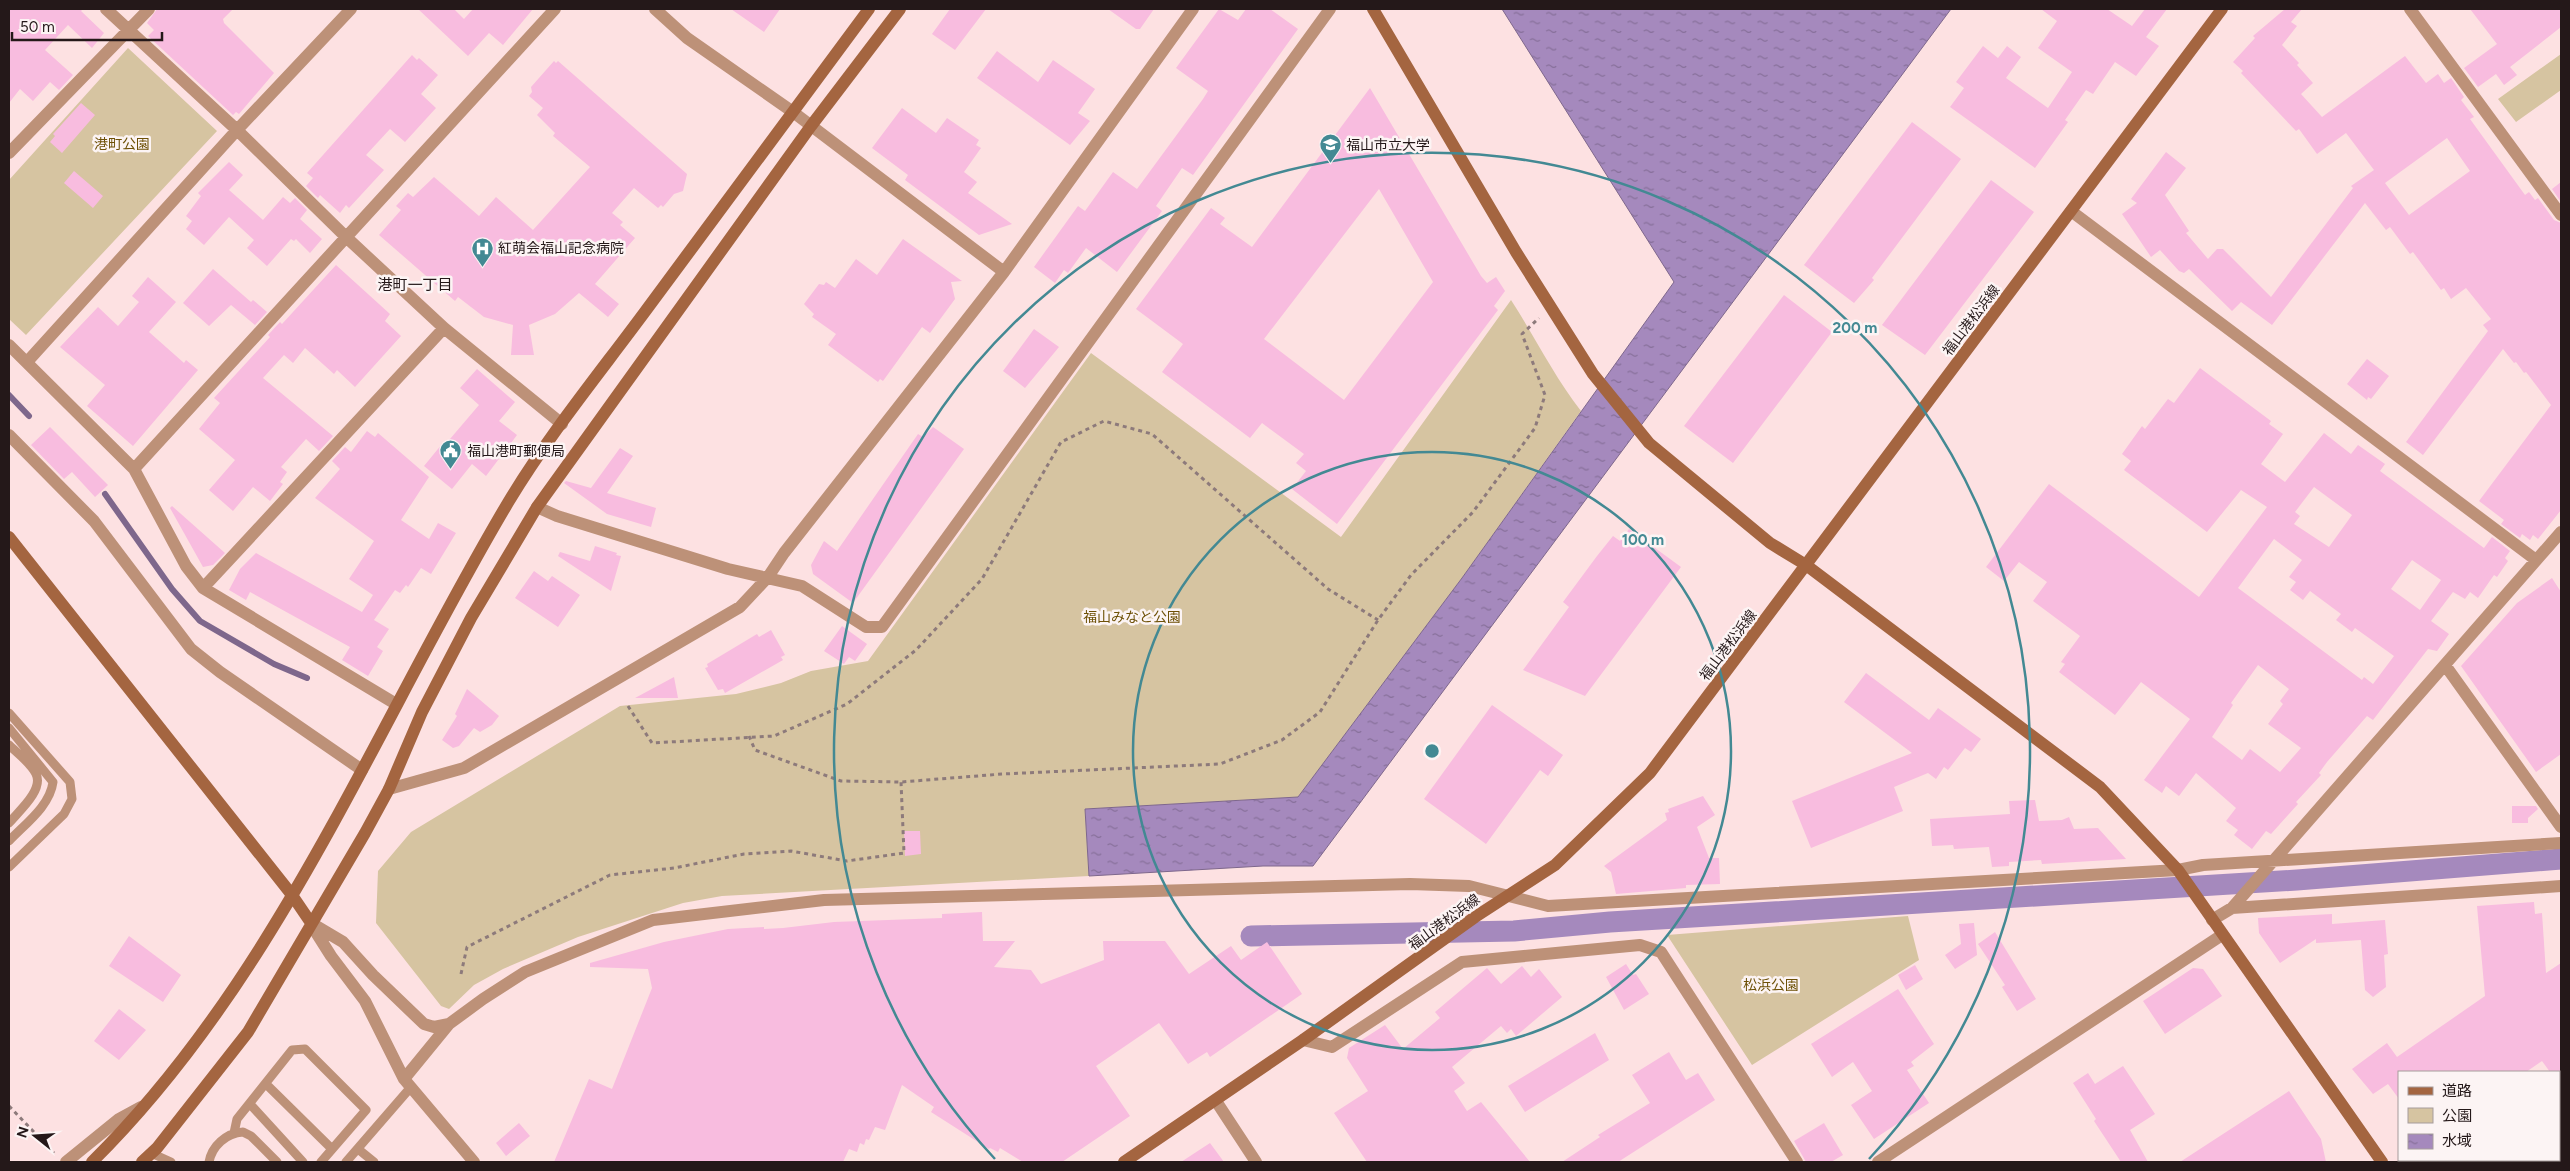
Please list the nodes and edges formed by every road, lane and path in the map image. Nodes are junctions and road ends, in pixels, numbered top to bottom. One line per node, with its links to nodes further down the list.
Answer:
1 (106, 9): 13 (street)
2 (149, 9): 13 (street)
3 (351, 9): 16 (street)
4 (555, 9): 20 (street)
5 (655, 9): 14 (street)
6 (869, 9): 14 (street)
7 (900, 9): 15 (street)
8 (1193, 9): 21 (street)
9 (1330, 9): 34 (street)
10 (1373, 9): 22 (street)
11 (2222, 9): 18 (street, 福山港松浜線)
12 (2410, 9): 19 (street)
13 (129, 31): 16 (street); 17 (street)
14 (793, 112): 15 (street); 26 (street)
15 (811, 126): 21 (street); 29 (street)
16 (237, 130): 20 (street); 25 (street)
17 (9, 153)
18 (2071, 211): 32 (street); 33 (street, 福山港松浜線)
19 (2561, 215)
20 (346, 237): 23 (street); 28 (street)
21 (1004, 272): 34 (street)
22 (1550, 308): 33 (street); 36 (path)
23 (444, 328): 26 (street); 35 (street)
24 (9, 345): 25 (street)
25 (27, 362): 28 (street)
26 (562, 424): 38 (street)
27 (9, 436): 44 (street)
28 (134, 469): 35 (street)
29 (537, 507): 34 (street); 46 (street)
30 (2561, 532): 32 (street)
31 (9, 537): 56 (street)
32 (2536, 560): 37 (street)
33 (1806, 565): 53 (street); 55 (street, 福山港松浜線)
34 (768, 577): 46 (street)
35 (204, 588): 38 (street)
36 (1378, 620): 42 (path); 45 (path)
37 (2445, 665): 48 (street); 51 (street)
38 (396, 704): 44 (street)
39 (628, 706): 42 (path)
40 (9, 713): 52 (lane)
41 (9, 728): 49 (lane)
42 (749, 736): 45 (path)
43 (9, 745): 47 (lane)
44 (362, 770): 56 (street)
45 (901, 782): 61 (path)
46 (389, 789): 59 (street)
47 (9, 823)
48 (2561, 827)
49 (9, 842)
50 (2561, 843): 51 (street)
51 (2272, 861): 53 (street); 57 (street)
52 (9, 867)
53 (2178, 870): 55 (street); 58 (street)
54 (2561, 886): 57 (street)
55 (1508, 894): 62 (street); 63 (street, 福山港松浜線)
56 (292, 895): 59 (street); 68 (street)
57 (2232, 908): 58 (street)
58 (2212, 920): 60 (street)
59 (311, 924): 62 (street); 64 (street); 74 (street)
60 (2222, 935): 88 (street); 89 (street)
61 (461, 974)
62 (449, 1024): 64 (street)
63 (1303, 1040): 66 (street, 福山港松浜線); 87 (street)
64 (408, 1083): 73 (lane); 84 (street)
65 (266, 1084): 67 (lane); 72 (lane); 72 (lane)
66 (1216, 1101): 85 (street, 福山港松浜線); 86 (street)
67 (250, 1104): 70 (lane); 80 (lane)
68 (145, 1105): 75 (street); 76 (street)
69 (9, 1106): 71 (path)
70 (234, 1133): 78 (lane); 79 (lane)
71 (42, 1140)
72 (332, 1149): 81 (lane)
73 (358, 1149): 82 (lane); 83 (lane)
74 (147, 1158): 77 (lane)
75 (66, 1162)
76 (92, 1162)
77 (171, 1162)
78 (209, 1162)
79 (277, 1162)
80 (303, 1162)
81 (321, 1162)
82 (346, 1162)
83 (374, 1162)
84 (474, 1162)
85 (1124, 1162)
86 (1256, 1162)
87 (1797, 1162)
88 (1878, 1162)
89 (2382, 1162)

